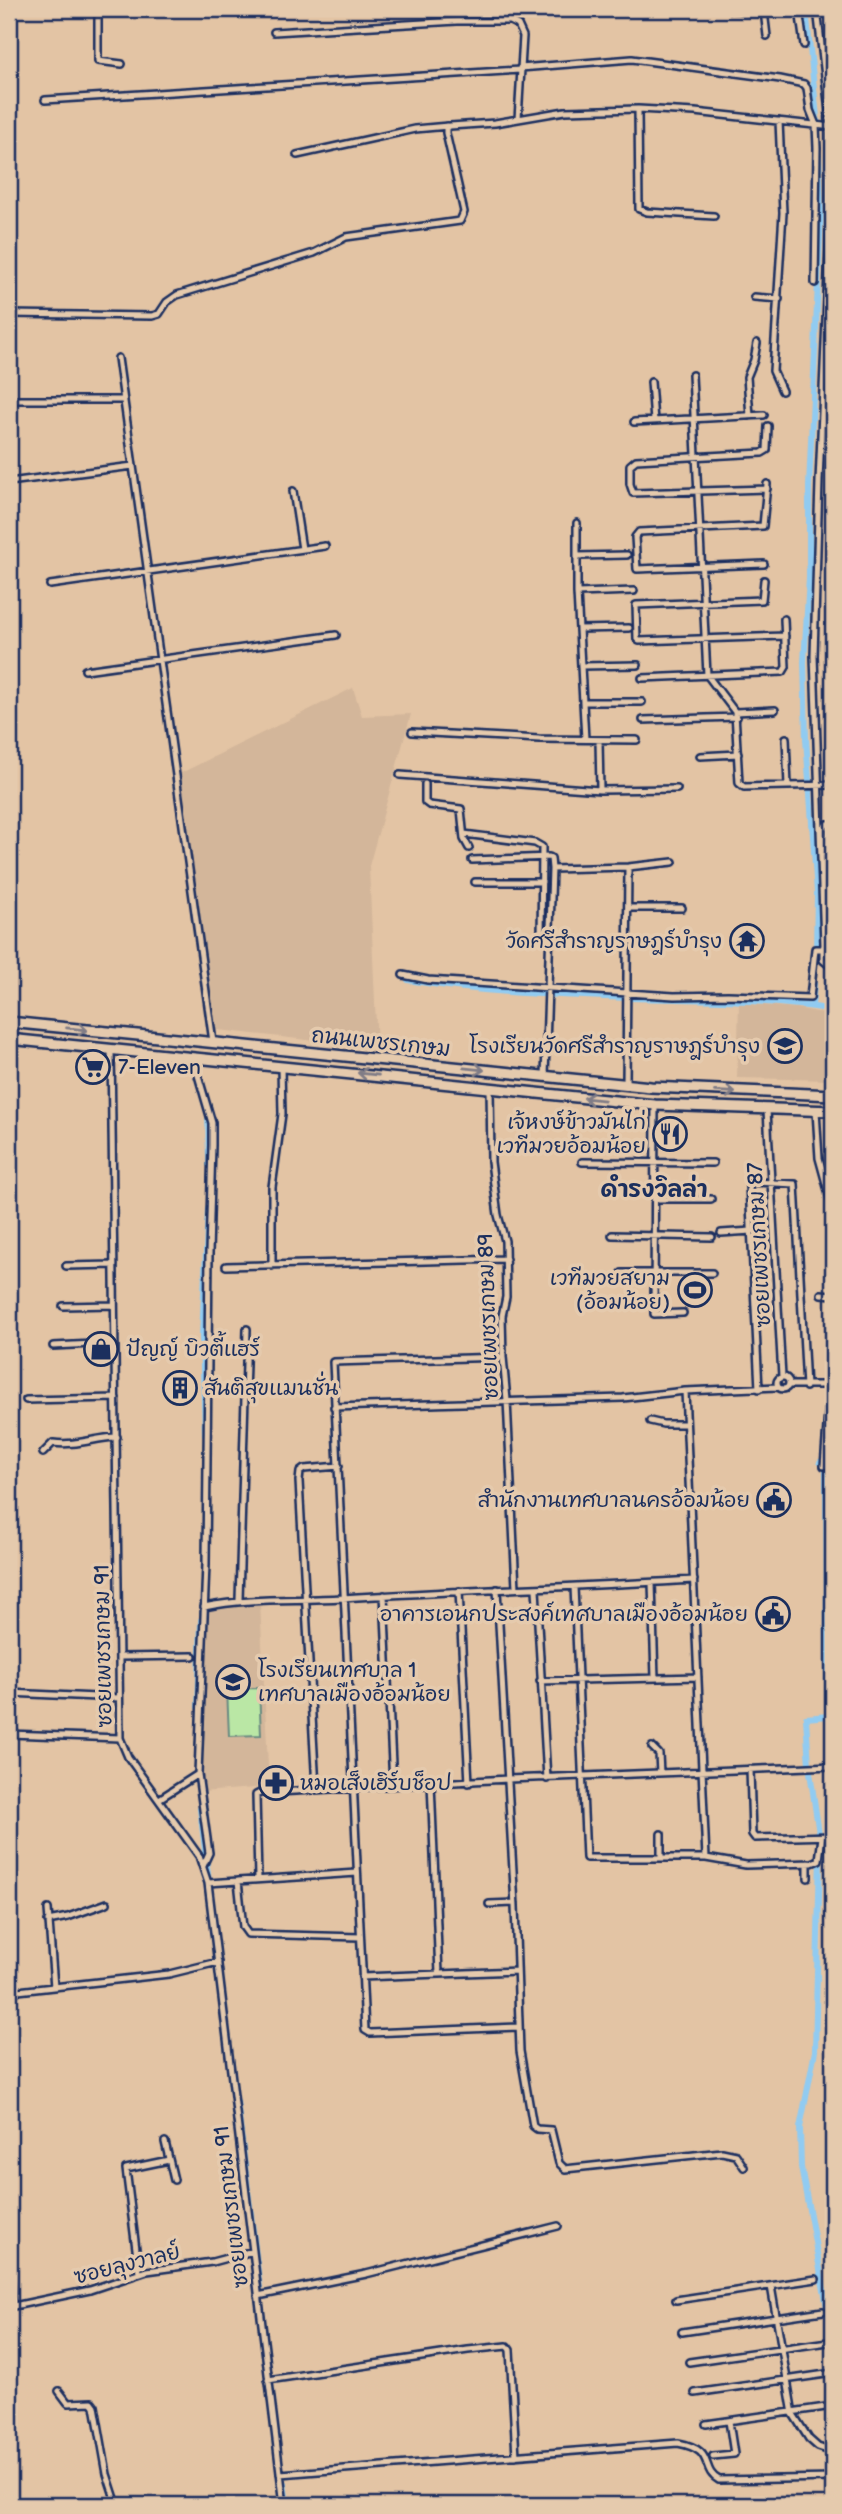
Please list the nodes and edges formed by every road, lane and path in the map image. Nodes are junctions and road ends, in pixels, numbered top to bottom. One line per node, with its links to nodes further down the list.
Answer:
1 (98, 9): 11 (street)
2 (730, 9): 6 (street)
3 (783, 9): 7 (street)
4 (799, 9): 10 (street)
5 (817, 9): 19 (street)
6 (754, 10): 7 (street)
7 (764, 11): 9 (street)
8 (274, 32): 12 (street)
9 (767, 36)
10 (804, 45)
11 (122, 64)
12 (520, 69): 13 (street); 15 (street); 17 (street)
13 (45, 100)
14 (638, 109): 15 (street); 16 (street); 21 (street)
15 (518, 119): 18 (street)
16 (779, 121): 17 (street); 24 (street)
17 (816, 125): 19 (street); 22 (street)
18 (450, 126): 20 (street); 25 (street)
19 (830, 127): 86 (street)
20 (297, 155)
21 (713, 216)
22 (815, 283)
23 (754, 297): 24 (street)
24 (779, 299): 30 (street)
25 (9, 314)
26 (757, 343): 34 (street)
27 (118, 358): 32 (street)
28 (692, 375): 35 (street)
29 (651, 382): 36 (street)
30 (782, 391)
31 (9, 400): 32 (street)
32 (124, 400): 40 (street)
33 (764, 415): 34 (street)
34 (750, 416): 35 (street)
35 (694, 419): 36 (street); 39 (street)
36 (654, 421): 37 (street)
37 (634, 422)
38 (768, 426): 39 (street)
39 (696, 457): 43 (street); 43 (street)
40 (132, 466): 41 (street); 52 (street)
41 (9, 482)
42 (293, 491): 47 (street)
43 (698, 492): 45 (street); 45 (street)
44 (577, 523): 49 (street)
45 (700, 529): 51 (street); 51 (street)
46 (325, 546): 47 (street)
47 (302, 549): 52 (street)
48 (627, 555): 49 (street)
49 (577, 556): 56 (street)
50 (764, 564): 51 (street)
51 (701, 566): 57 (street)
52 (147, 572): 54 (street); 64 (street)
53 (764, 580): 57 (street)
54 (50, 585)
55 (634, 591): 56 (street)
56 (577, 593): 60 (street)
57 (703, 603): 63 (street); 63 (street)
58 (784, 619): 62 (street)
59 (629, 628): 60 (street)
60 (579, 629): 66 (street)
61 (336, 635): 64 (street)
62 (785, 636): 63 (street); 68 (street)
63 (705, 639): 68 (street)
64 (160, 661): 67 (street); 112 (street)
65 (638, 664): 66 (street)
66 (581, 666): 70 (street)
67 (85, 670)
68 (707, 675): 69 (street); 73 (street)
69 (642, 678)
70 (583, 702): 71 (street); 77 (street)
71 (642, 702)
72 (775, 710): 73 (street)
73 (736, 714): 74 (street); 80 (street)
74 (643, 720)
75 (412, 732): 77 (street)
76 (786, 738): 85 (street)
77 (585, 739): 78 (street)
78 (599, 740): 79 (street); 88 (street)
79 (637, 740)
80 (738, 754): 81 (street); 85 (street)
81 (700, 756)
82 (400, 775): 88 (street)
83 (425, 784): 90 (street)
84 (833, 785): 86 (street)
85 (788, 786): 86 (street)
86 (817, 786): 105 (street)
87 (677, 789): 88 (street)
88 (600, 790)
89 (833, 824): 95 (street)
90 (464, 834): 91 (street); 92 (street)
91 (469, 848)
92 (543, 857): 93 (street); 97 (street); 99 (street)
93 (472, 860)
94 (673, 862): 96 (street)
95 (833, 863)
96 (628, 867): 97 (street); 101 (street)
97 (552, 869): 108 (street)
98 (475, 882): 99 (street)
99 (542, 882): 103 (street)
100 (833, 902): 104 (street)
101 (628, 908): 102 (street); 109 (street)
102 (682, 908)
103 (541, 939)
104 (833, 941)
105 (820, 949): 106 (street); 109 (street)
106 (833, 968)
107 (403, 975): 108 (street)
108 (548, 991): 109 (street); 116 (street)
109 (626, 996): 117 (street)
110 (9, 1022): 112 (main road, ถนนเพชรเกษม, one-way to 112)
111 (9, 1039): 113 (main road, ถนนเพชรเกษม)
112 (212, 1042): 116 (main road, ถนนเพชรเกษม, one-way to 116)
113 (111, 1049): 114 (main road, ถนนเพชรเกษม); 142 (street, ซอยเพชรเกษม 91)
114 (193, 1057): 115 (main road, ถนนเพชรเกษม); 187 (street)
115 (281, 1066): 118 (main road, ถนนเพชรเกษม, one-way to 115); 145 (street)
116 (545, 1076): 117 (main road, ถนนเพชรเกษม)
117 (626, 1084): 119 (main road, ถนนเพชรเกษม)
118 (490, 1087): 123 (main road, ถนนเพชรเกษม, one-way to 118); 141 (street, ซอยเพชรเกษม 89)
119 (699, 1090): 120 (main road, ถนนเพชรเกษม, one-way to 120); 124 (main road)
120 (766, 1093): 121 (main road, ถนนเพชรเกษม); 125 (main road)
121 (796, 1094): 122 (main road, ถนนเพชรเกษม); 126 (main road)
122 (833, 1095)
123 (654, 1105): 124 (main road, ถนนเพชรเกษม); 130 (street)
124 (699, 1107): 125 (main road, ถนนเพชรเกษม)
125 (767, 1110): 126 (main road, ถนนเพชรเกษม); 132 (street, ซอยเพชรเกษม 87)
126 (796, 1111): 127 (main road, ถนนเพชรเกษม)
127 (816, 1111): 128 (main road, ถนนเพชรเกษม); 135 (street)
128 (833, 1111)
129 (582, 1162): 130 (street)
130 (654, 1163): 131 (street); 133 (street)
131 (713, 1163)
132 (770, 1183): 136 (street); 159 (street, ซอยเพชรเกษม 87); 163 (street)
133 (654, 1199): 134 (street); 139 (street)
134 (711, 1199)
135 (833, 1209)
136 (752, 1231): 137 (street); 164 (street)
137 (721, 1233)
138 (612, 1235): 139 (street)
139 (654, 1237): 140 (street); 147 (street)
140 (712, 1237)
141 (506, 1259): 145 (street); 158 (street, ซอยเพชรเกษม 89)
142 (114, 1265): 143 (street); 151 (street, ซอยเพชรเกษม 91)
143 (66, 1266)
144 (226, 1266): 145 (street)
145 (272, 1266)
146 (622, 1273): 147 (street)
147 (654, 1273): 148 (street); 153 (street)
148 (712, 1273)
149 (821, 1294): 150 (street)
150 (833, 1295)
151 (114, 1305): 152 (street); 155 (street, ซอยเพชรเกษม 91)
152 (63, 1306)
153 (683, 1313)
154 (247, 1329): 185 (street)
155 (114, 1343): 157 (street); 166 (street, ซอยเพชรเกษม 91)
156 (833, 1345): 161 (street)
157 (53, 1346)
158 (503, 1357): 168 (street, ซอยเพชรเกษม 89); 169 (street)
159 (782, 1377): 160 (street); 162 (street)
160 (789, 1385): 162 (street); 163 (street)
161 (831, 1385): 163 (street); 175 (street)
162 (778, 1387): 164 (street)
163 (806, 1387)
164 (759, 1389): 165 (street)
165 (685, 1391): 168 (street); 171 (street)
166 (116, 1398): 167 (street); 172 (street, ซอยเพชรเกษม 91)
167 (26, 1400)
168 (507, 1400): 169 (street); 179 (street, ซอยเพชรเกษม 89)
169 (334, 1407): 174 (street)
170 (650, 1421): 171 (street)
171 (686, 1424): 176 (street)
172 (117, 1437): 173 (street); 189 (street, ซอยเพชรเกษม 91)
173 (43, 1453)
174 (339, 1466): 184 (street); 186 (street)
175 (824, 1466)
176 (694, 1580): 177 (street); 190 (street)
177 (652, 1583): 178 (street); 191 (street)
178 (574, 1587): 181 (street); 192 (street)
179 (516, 1588): 180 (street); 181 (street)
180 (497, 1589): 182 (street); 205 (street)
181 (536, 1589): 193 (street)
182 (460, 1591): 183 (street); 208 (street)
183 (384, 1595): 184 (street); 209 (street)
184 (344, 1598): 186 (street); 210 (street)
185 (239, 1600): 186 (street); 187 (street)
186 (307, 1600): 211 (street)
187 (204, 1607): 203 (street)
188 (194, 1656): 189 (street)
189 (119, 1657): 195 (street, ซอยเพชรเกษม 91)
190 (698, 1677): 191 (street); 201 (street)
191 (655, 1678): 192 (street)
192 (578, 1680): 193 (street); 204 (street)
193 (540, 1681): 206 (street)
194 (9, 1693): 195 (street)
195 (119, 1698): 197 (street, ซอยเพชรเกษม 91)
196 (9, 1734): 197 (street)
197 (120, 1738): 212 (street, ซอยเพชรเกษม 91)
198 (653, 1747): 202 (street)
199 (833, 1766): 200 (street)
200 (750, 1769): 201 (street); 215 (street)
201 (701, 1771): 202 (street); 217 (street)
202 (660, 1773): 204 (street)
203 (198, 1774): 212 (street); 219 (street)
204 (583, 1777): 206 (street); 216 (street)
205 (508, 1779): 206 (street); 208 (street); 226 (street)
206 (547, 1779)
207 (431, 1783): 208 (street); 209 (street); 233 (street)
208 (469, 1783)
209 (393, 1785): 210 (street)
210 (354, 1787): 211 (street); 220 (street)
211 (316, 1788): 222 (street)
212 (159, 1799): 219 (street, ซอยเพชรเกษม 91)
213 (661, 1834): 216 (street)
214 (833, 1836): 215 (street)
215 (822, 1837): 218 (street)
216 (661, 1858): 217 (street)
217 (706, 1858): 218 (street)
218 (808, 1863): 221 (street)
219 (204, 1866): 224 (street, ซอยเพชรเกษม 91)
220 (357, 1872): 222 (street); 230 (street)
221 (808, 1878)
222 (258, 1879): 223 (street)
223 (238, 1881): 224 (street); 230 (street)
224 (208, 1883): 231 (street, ซอยเพชรเกษม 91)
225 (107, 1903): 229 (street)
226 (515, 1903): 227 (street); 232 (street)
227 (489, 1904)
228 (48, 1909): 229 (street)
229 (48, 1921): 235 (street)
230 (360, 1937): 234 (street)
231 (218, 1962): 235 (street); 244 (street, ซอยเพชรเกษม 91)
232 (517, 1971): 233 (street); 237 (street)
233 (439, 1974): 234 (street)
234 (362, 1977): 237 (street)
235 (54, 1987): 236 (street)
236 (9, 1992)
237 (518, 2027): 240 (street)
238 (165, 2142): 239 (street)
239 (169, 2160): 241 (street); 245 (street)
240 (744, 2167)
241 (174, 2180)
242 (9, 2226): 250 (street)
243 (558, 2226): 248 (street)
244 (253, 2251): 245 (street, ซอยลุงวาลย์); 248 (street, ซอยเพชรเกษม 91)
245 (139, 2273): 250 (street, ซอยลุงวาลย์)
246 (816, 2279): 247 (street)
247 (771, 2286): 249 (street); 252 (street)
248 (263, 2296): 258 (street, ซอยเพชรเกษม 91)
249 (676, 2300)
250 (11, 2307)
251 (823, 2311): 252 (street)
252 (777, 2318): 253 (street); 255 (street)
253 (682, 2332)
254 (828, 2342): 255 (street)
255 (782, 2348): 256 (street); 259 (street)
256 (689, 2362)
257 (833, 2373): 259 (street)
258 (274, 2380): 267 (street); 269 (street, ซอยเพชรเกษม 91)
259 (787, 2380): 261 (street); 263 (street)
260 (59, 2391): 271 (street)
261 (695, 2393)
262 (833, 2406): 263 (street)
263 (792, 2412): 264 (street); 266 (street)
264 (729, 2421): 265 (street); 268 (street)
265 (706, 2424)
266 (833, 2452)
267 (516, 2456): 269 (street); 270 (street)
268 (713, 2456)
269 (286, 2473): 272 (street, ซอยเพชรเกษม 91)
270 (833, 2478)
271 (117, 2505)
272 (284, 2505)

